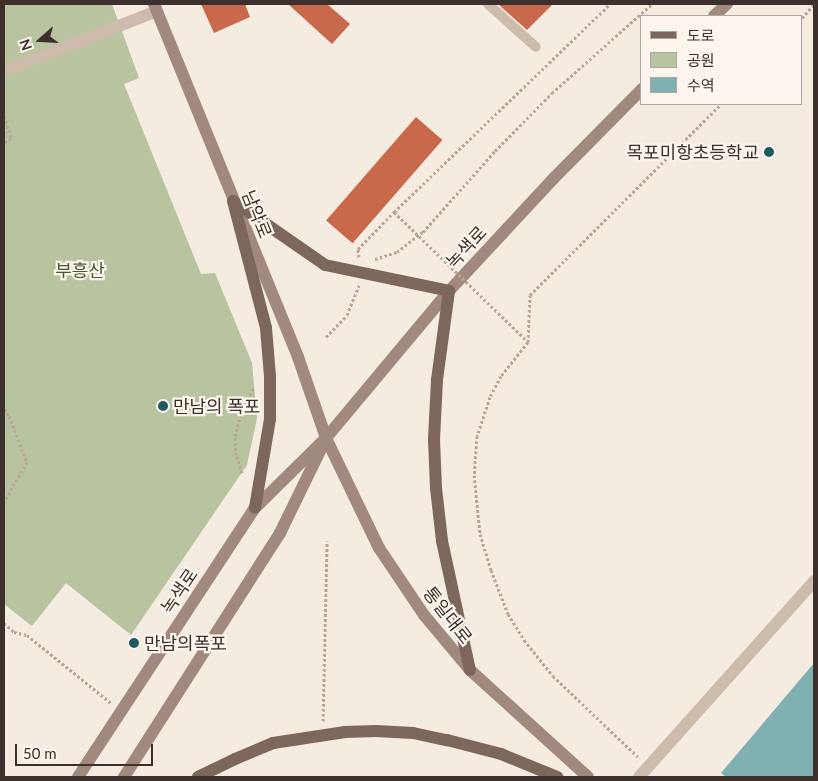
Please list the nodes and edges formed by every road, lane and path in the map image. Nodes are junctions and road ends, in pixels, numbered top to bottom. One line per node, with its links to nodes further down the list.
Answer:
1 (488, 4): 9 (lane)
2 (610, 4): 16 (path)
3 (652, 4): 18 (path)
4 (727, 4): 7 (main road)
5 (814, 4): 8 (path)
6 (155, 8): 10 (street); 15 (main road, 남악로)
7 (715, 15)
8 (803, 17)
9 (536, 46)
10 (4, 71)
11 (640, 91): 22 (main road, 녹색로)
12 (720, 105): 24 (path)
13 (4, 116): 14 (path)
14 (4, 143)
15 (233, 202): 22 (main road); 27 (main road, 남악로); 30 (main road)
16 (394, 212): 17 (path); 24 (path, bridge)
17 (358, 249)
18 (372, 259)
19 (360, 260): 20 (path)
20 (366, 260)
21 (361, 280): 23 (path)
22 (449, 291): 27 (main road, 녹색로); 34 (main road)
23 (326, 338)
24 (528, 342): 37 (path, bridge)
25 (254, 387): 28 (path)
26 (4, 409): 29 (path)
27 (326, 438): 30 (main road, 녹색로); 34 (main road, 통일대로); 39 (main road, 녹색로)
28 (242, 473)
29 (4, 502)
30 (255, 508): 35 (main road, 녹색로)
31 (327, 541): 36 (path)
32 (814, 581): 43 (street)
33 (4, 623): 35 (path)
34 (470, 670): 42 (main road, 통일대로)
35 (121, 711): 38 (main road, 녹색로)
36 (323, 735): 40 (main road); 41 (main road)
37 (638, 757)
38 (78, 777)
39 (124, 777)
40 (198, 777)
41 (557, 777)
42 (588, 777)
43 (639, 777)

